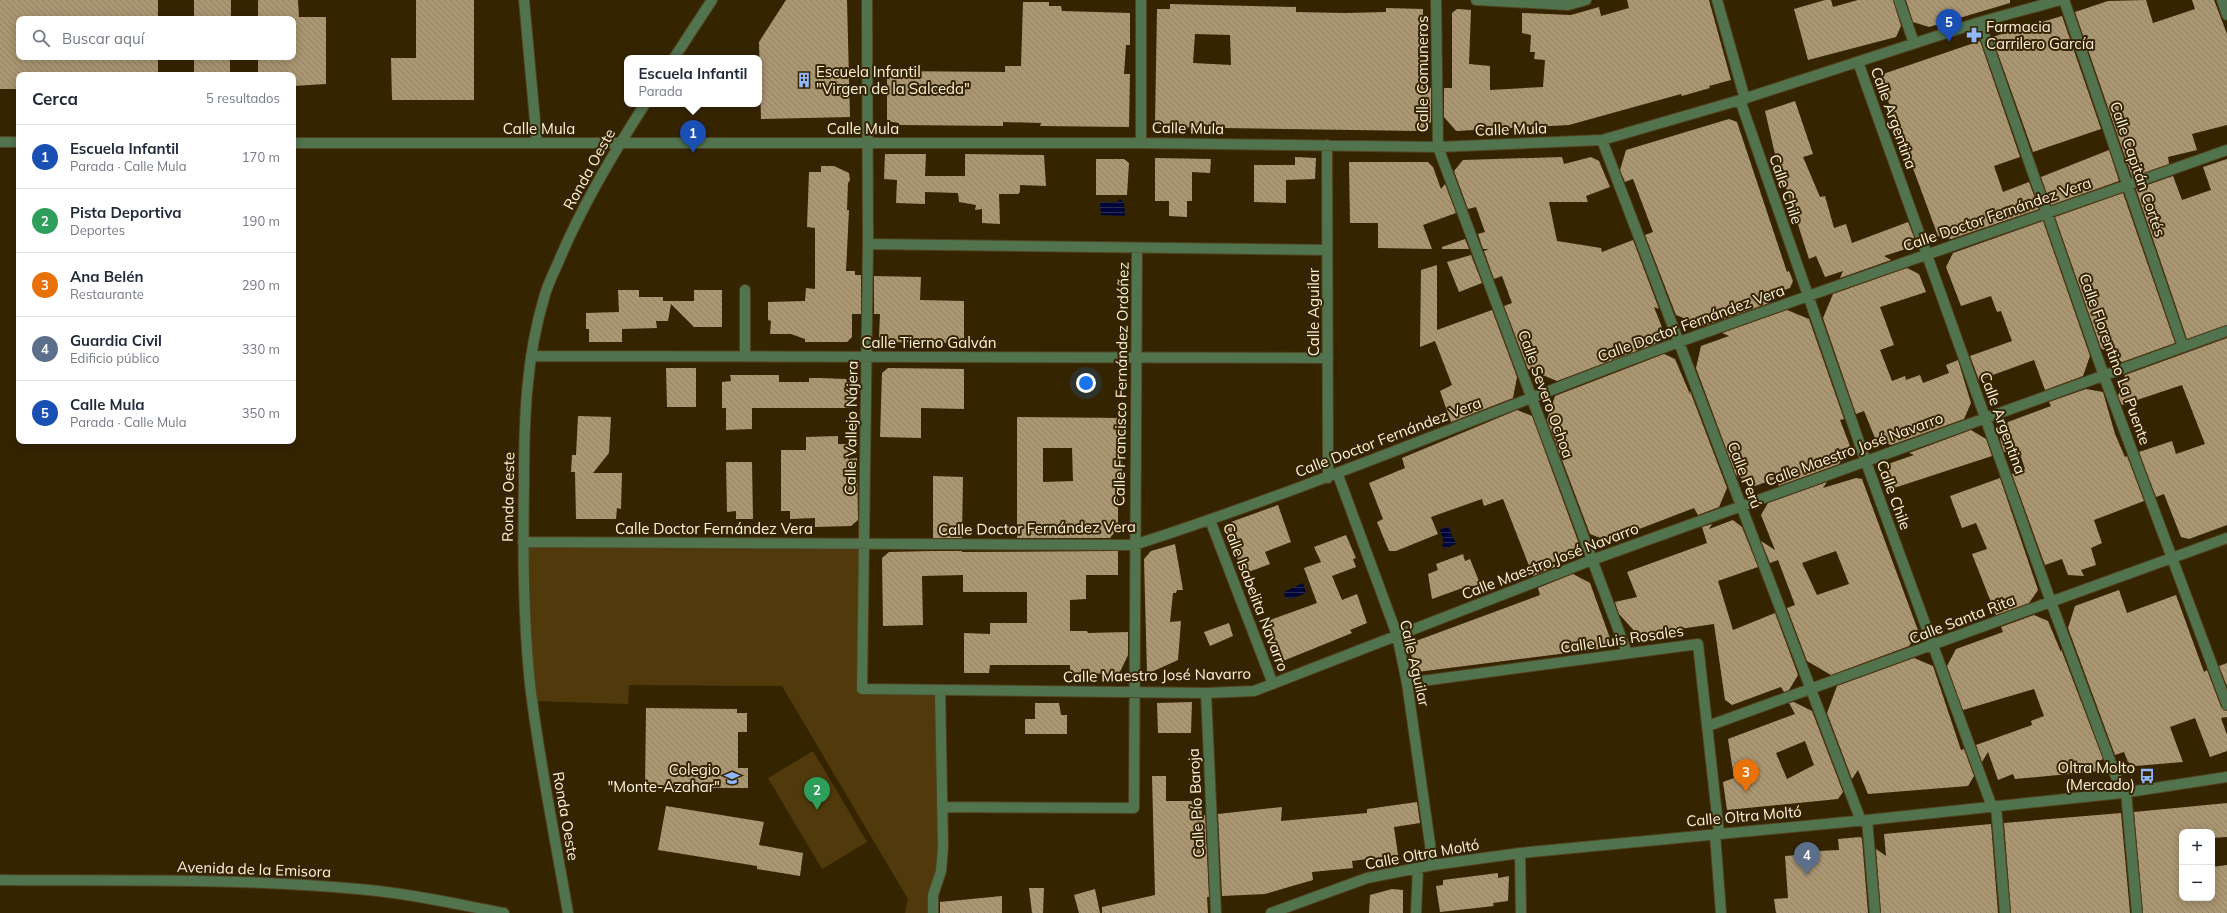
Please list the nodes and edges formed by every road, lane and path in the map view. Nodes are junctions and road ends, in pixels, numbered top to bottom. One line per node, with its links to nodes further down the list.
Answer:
1 (524, 0): 24 (street)
2 (712, 0): 16 (street)
3 (867, 0): 26 (street, Calle Vallejo Nájera)
4 (1141, 0): 27 (street)
5 (1436, 0): 29 (street, Calle Comuneros)
6 (1476, 0): 7 (street)
7 (1586, 0)
8 (1717, 0): 18 (street, Calle Chile)
9 (1899, 0): 15 (street)
10 (2060, 0): 14 (street, Calle Mula)
11 (2064, 0): 31 (street, Calle Capitán Cortés)
12 (2222, 0): 13 (street)
13 (2227, 15)
14 (1980, 22): 15 (street, Calle Mula); 32 (street, Calle Florentino La Puente)
15 (1914, 43): 17 (street, Calle Mula)
16 (676, 55)
17 (1858, 62): 18 (street, Calle Mula); 36 (street, Calle Argentina)
18 (1743, 100): 20 (street, Calle Mula); 38 (street, Calle Chile)
19 (643, 107): 25 (street, Ronda Oeste)
20 (1602, 140): 29 (street, Calle Mula); 40 (street, Calle Perú)
21 (0, 142): 22 (street)
22 (16, 142)
23 (296, 143): 24 (street, Calle Mula)
24 (537, 143): 25 (street, Calle Mula)
25 (620, 143): 26 (street, Calle Mula); 42 (street, Ronda Oeste)
26 (868, 143): 27 (street, Calle Mula); 33 (street, Calle Vallejo Nájera)
27 (1141, 143): 28 (street, Calle Mula)
28 (1327, 145): 29 (street, Calle Mula); 35 (street, Calle Aguilar)
29 (1438, 147): 48 (street, Calle Severo Ochoa)
30 (2227, 150): 31 (street, Calle Doctor Fernández Vera)
31 (2128, 185): 32 (street, Calle Doctor Fernández Vera); 41 (street, Calle Capitán Cortés)
32 (2045, 213): 36 (street, Calle Doctor Fernández Vera); 47 (street, Calle Florentino La Puente)
33 (868, 244): 34 (street); 44 (street, Calle Vallejo Nájera)
34 (1137, 248): 35 (street); 45 (street, Calle Francisco Fernández Ordóñez)
35 (1328, 250): 46 (street, Calle Aguilar)
36 (1927, 254): 38 (street, Calle Doctor Fernández Vera); 49 (street, Calle Argentina)
37 (745, 290): 43 (street)
38 (1807, 297): 40 (street, Calle Doctor Fernández Vera); 50 (street, Calle Chile)
39 (2227, 331): 41 (street, Calle Maestro José Navarro)
40 (1679, 342): 48 (street, Calle Doctor Fernández Vera); 52 (street, Calle Perú)
41 (2183, 347): 47 (street, Calle Maestro José Navarro)
42 (531, 356): 43 (street, Calle Tierno Galván); 55 (street, Ronda Oeste)
43 (745, 356): 44 (street, Calle Tierno Galván)
44 (867, 357): 45 (street, Calle Tierno Galván); 56 (street, Calle Vallejo Nájera)
45 (1137, 357): 46 (street, Calle Tierno Galván); 57 (street, Calle Francisco Fernández Ordóñez)
46 (1328, 358): 51 (street, Calle Aguilar)
47 (2104, 376): 49 (street, Calle Maestro José Navarro); 58 (street, Calle Florentino La Puente)
48 (1531, 397): 51 (street, Calle Doctor Fernández Vera); 59 (street, Calle Severo Ochoa)
49 (1985, 418): 50 (street, Calle Maestro José Navarro); 60 (street, Calle Argentina)
50 (1866, 462): 52 (street, Calle Maestro José Navarro); 62 (street, Calle Chile)
51 (1333, 476): 53 (street, Calle Doctor Fernández Vera); 61 (street, Calle Aguilar)
52 (1741, 506): 59 (street, Calle Maestro José Navarro); 67 (street, Calle Perú)
53 (1210, 520): 57 (street, Calle Doctor Fernández Vera); 65 (street, Calle Isabelita Navarro)
54 (2227, 538): 58 (street, Calle Santa Rita)
55 (523, 542): 56 (street, Calle Doctor Fernández Vera); 84 (street, Ronda Oeste)
56 (865, 543): 57 (street, Calle Doctor Fernández Vera); 66 (street, Calle Vallejo Nájera)
57 (1134, 545): 69 (street, Calle Francisco Fernández Ordóñez)
58 (2173, 558): 60 (street, Calle Santa Rita); 71 (street, Calle Florentino La Puente)
59 (1592, 560): 61 (street, Calle Maestro José Navarro); 63 (street, Calle Severo Ochoa)
60 (2051, 602): 62 (street, Calle Santa Rita); 74 (street, Calle Argentina)
61 (1397, 635): 64 (street, Calle Aguilar); 65 (street, Calle Maestro José Navarro)
62 (1933, 646): 67 (street, Calle Santa Rita); 75 (street, Calle Chile)
63 (1627, 653): 64 (street, Calle Luis Rosales); 72 (street, Calle Luis Rosales)
64 (1407, 682): 80 (street, Calle Aguilar)
65 (1273, 684): 70 (street, Calle Maestro José Navarro)
66 (862, 689): 68 (street, Calle Maestro José Navarro)
67 (1809, 690): 72 (street, Calle Santa Rita); 77 (street, Calle Perú)
68 (940, 691): 69 (street, Calle Maestro José Navarro); 76 (street)
69 (1134, 691): 70 (street, Calle Maestro José Navarro); 76 (street, Calle Francisco Fernández Ordóñez)
70 (1206, 693): 86 (street, Calle Pío Baroja)
71 (2227, 705)
72 (1708, 726): 78 (street, Calle Luis Rosales)
73 (2227, 777): 74 (street, Calle Oltra Moltó)
74 (2124, 793): 75 (street, Calle Oltra Moltó); 93 (street, Calle Argentina)
75 (1994, 807): 77 (street, Calle Oltra Moltó); 92 (street, Calle Chile)
76 (942, 808): 85 (street)
77 (1864, 821): 78 (street, Calle Oltra Moltó); 91 (street, Calle Perú)
78 (1717, 834): 79 (street, Calle Oltra Moltó); 90 (street, Calle Luis Rosales)
79 (1520, 853): 80 (street, Calle Oltra Moltó); 89 (street)
80 (1433, 865): 81 (street, Calle Oltra Moltó)
81 (1418, 868): 87 (street, Calle Oltra Moltó); 88 (street)
82 (0, 880): 83 (street, Avenida de la Emisora)
83 (504, 913)
84 (568, 913)
85 (933, 913)
86 (1216, 913)
87 (1270, 913)
88 (1416, 913)
89 (1521, 913)
90 (1721, 913)
91 (1875, 913)
92 (2005, 913)
93 (2137, 913)

